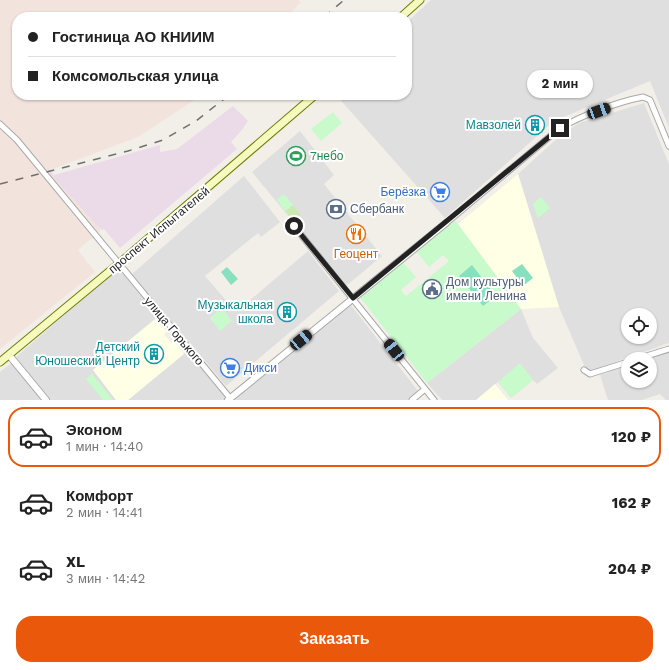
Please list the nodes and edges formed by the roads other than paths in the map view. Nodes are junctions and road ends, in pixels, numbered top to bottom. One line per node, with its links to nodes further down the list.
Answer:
1 (420, 0): 2 (main road)
2 (407, 12)
3 (309, 100): 8 (main road, проспект Испытателей)
4 (0, 124): 8 (street, улица Горького)
5 (669, 146): 7 (street)
6 (290, 221): 9 (street)
7 (446, 223): 9 (street)
8 (118, 264): 12 (main road, проспект Испытателей); 17 (street, улица Горького)
9 (353, 298): 16 (street); 17 (street)
10 (669, 348): 11 (street)
11 (657, 352)
12 (9, 355): 13 (main road, проспект Испытателей); 18 (street)
13 (0, 362)
14 (621, 364): 15 (street)
15 (584, 370)
16 (425, 389): 19 (street); 20 (street)
17 (229, 399)
18 (46, 400)
19 (412, 400)
20 (434, 400)

